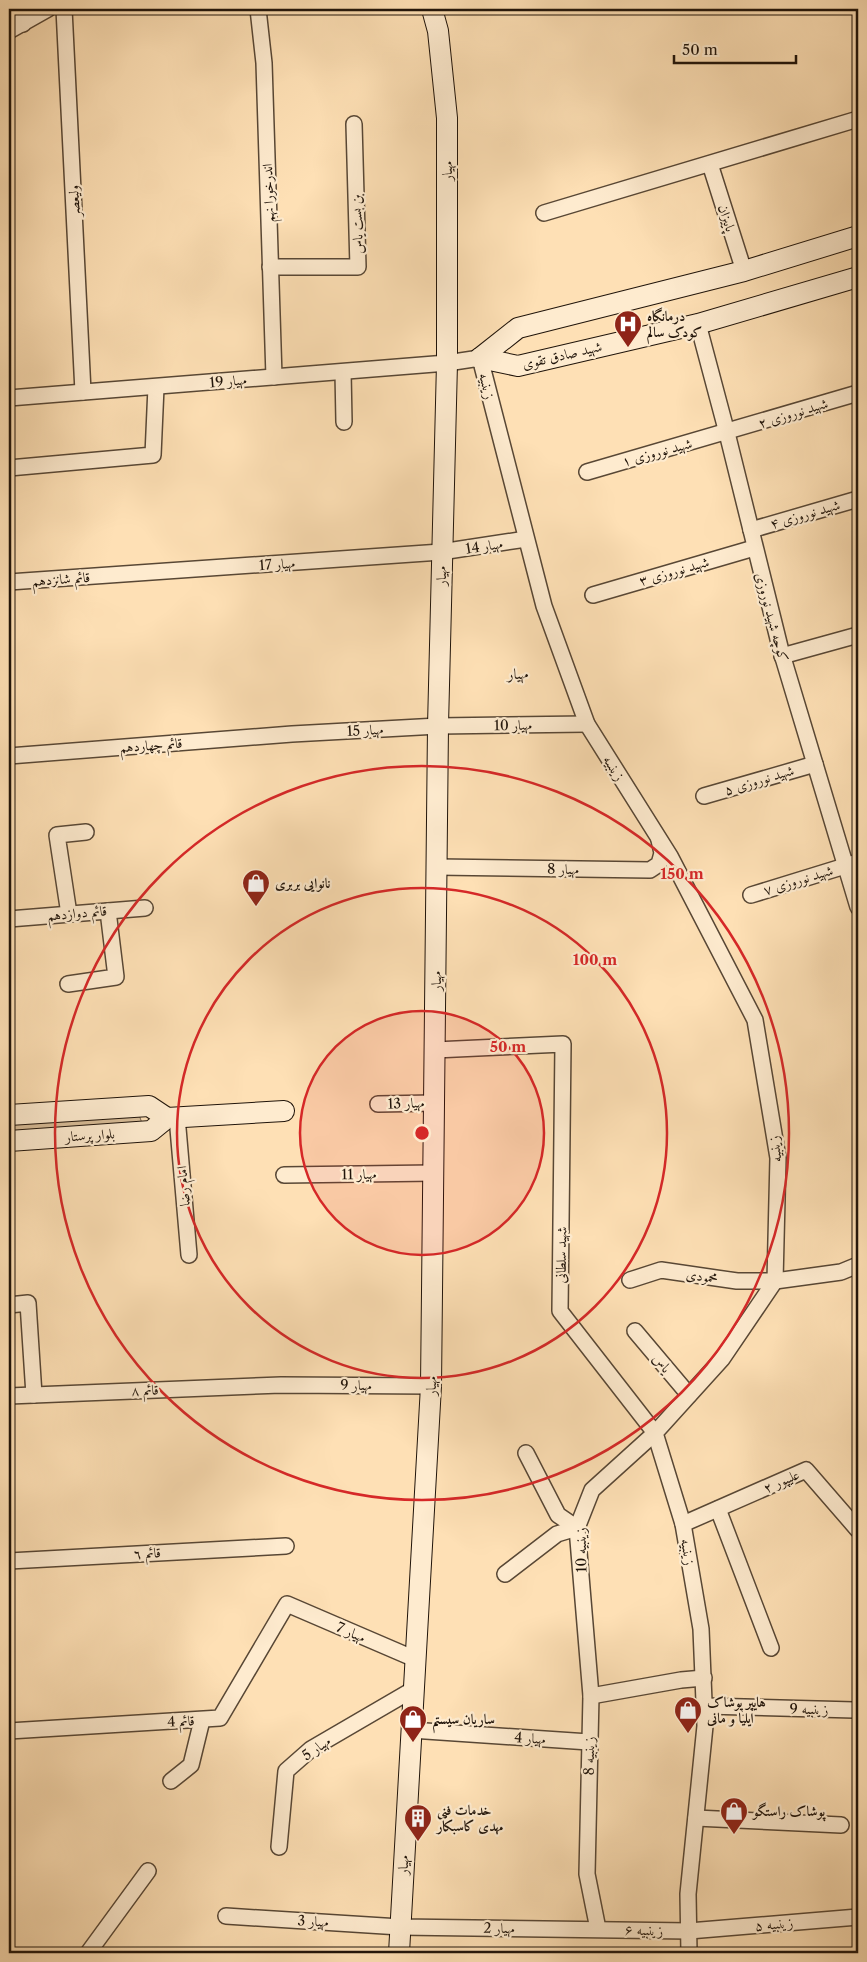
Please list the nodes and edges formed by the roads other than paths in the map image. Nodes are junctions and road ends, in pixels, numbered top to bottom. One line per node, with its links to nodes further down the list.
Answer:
1 (15, 9): 6 (street)
2 (48, 9): 6 (street)
3 (64, 9): 22 (street, ولیعصر)
4 (258, 9): 13 (street, اندرخورا نهم)
5 (432, 9): 18 (street, مهیار)
6 (23, 24): 7 (street)
7 (9, 31)
8 (858, 119): 10 (street)
9 (354, 124): 13 (street, بن بست یاس)
10 (710, 164): 11 (street); 14 (street, پاییزان)
11 (544, 213)
12 (858, 236): 14 (street)
13 (270, 267): 20 (street, اندرخورا نهم)
14 (744, 271): 17 (street)
15 (858, 277): 16 (street, شهید صادق تقوی)
16 (698, 324): 17 (street, شهید صادق تقوی); 26 (street, کوچه شهید نوروزی)
17 (480, 358): 18 (street, مهیار 19); 31 (street, زینبیه)
18 (447, 363): 19 (street, مهیار 19); 33 (street, مهیار)
19 (343, 372): 20 (street, مهیار 19); 25 (street)
20 (274, 377): 21 (street, مهیار 19)
21 (156, 387): 22 (street, مهیار 19); 27 (street)
22 (83, 392): 24 (street, مهیار 19)
23 (858, 393): 26 (street, شهید نوروزی ۲)
24 (9, 398)
25 (344, 422)
26 (727, 433): 28 (street, شهید نوروزی ۱); 30 (street, کوچه شهید نوروزی)
27 (9, 468)
28 (587, 472)
29 (858, 499): 30 (street, شهید نوروزی ۴)
30 (751, 530): 32 (street, کوچه شهید نوروزی)
31 (526, 539): 33 (street, مهیار 14); 39 (street, زینبیه)
32 (754, 548): 36 (street, شهید نوروزی ۳); 38 (street, کوچه شهید نوروزی)
33 (441, 552): 34 (street, مهیار 17); 40 (street, مهیار)
34 (113, 575): 35 (street, قائم شانزدهم)
35 (9, 582)
36 (593, 595)
37 (858, 635): 38 (street)
38 (782, 656): 43 (street, کوچه شهید نوروزی)
39 (587, 724): 40 (street, مهیار 10); 46 (street, زینبیه)
40 (438, 726): 41 (street, مهیار 15); 48 (street, مهیار)
41 (292, 734): 42 (street, قائم چهاردهم)
42 (9, 756)
43 (815, 764): 44 (street, شهید نوروزی ۵); 47 (street, کوچه شهید نوروزی)
44 (704, 796)
45 (86, 832): 53 (street)
46 (658, 836): 48 (street, مهیار 8); 68 (street, زینبیه)
47 (852, 864): 49 (street, شهید نوروزی ۷); 50 (street, کوچه شهید نوروزی)
48 (438, 867): 56 (street, مهیار)
49 (751, 895)
50 (858, 907)
51 (145, 908): 52 (street, قائم دوازدهم)
52 (108, 911): 53 (street, قائم دوازدهم); 55 (street)
53 (69, 914): 54 (street, قائم دوازدهم)
54 (9, 919)
55 (68, 984)
56 (435, 1050): 57 (street, مهیار); 76 (street, شهید سلطانی)
57 (434, 1103): 58 (street, مهیار 13); 63 (street, مهیار)
58 (378, 1104)
59 (284, 1111): 61 (street, بلوار پرستار)
60 (9, 1115): 61 (street, بلوار پرستار)
61 (172, 1117): 62 (street, بلوار پرستار); 65 (street, امام رضا)
62 (9, 1141)
63 (434, 1173): 64 (street, مهیار 11); 72 (street, مهیار)
64 (284, 1174)
65 (189, 1255)
66 (858, 1265): 68 (street, محمودی)
67 (630, 1280): 68 (street, محمودی)
68 (775, 1281): 74 (street)
69 (9, 1304): 73 (street)
70 (635, 1331): 74 (street, یاس)
71 (281, 1384): 72 (street, مهیار 9); 73 (street, قائم ٨)
72 (431, 1386): 87 (street, مهیار)
73 (34, 1395): 75 (street, قائم ٨)
74 (689, 1395): 76 (street)
75 (9, 1396)
76 (655, 1433): 79 (street, زینبیه); 80 (street, زینبیه 10)
77 (526, 1453): 80 (street)
78 (718, 1509): 79 (street, علیپور ۲); 81 (street, علیپور ۲); 86 (street)
79 (683, 1524): 88 (street, زینبیه)
80 (577, 1528): 84 (street); 90 (street, زینبیه 10)
81 (858, 1530)
82 (286, 1546): 83 (street, قائم ٦)
83 (9, 1561)
84 (505, 1574)
85 (287, 1604): 87 (street, مهیار 7); 93 (street, قائم 4)
86 (771, 1648)
87 (415, 1660): 89 (street, مهیار)
88 (704, 1678): 90 (street); 91 (street, زینبیه)
89 (414, 1688): 94 (street, مهیار); 100 (street, مهیار 5)
90 (591, 1696): 96 (street, زینبیه 8)
91 (705, 1706): 92 (street, زینبیه 9); 98 (street, زینبیه)
92 (854, 1710)
93 (202, 1720): 95 (street, قائم 4); 97 (street)
94 (411, 1730): 96 (street, مهیار 4); 104 (street, مهیار)
95 (9, 1731)
96 (589, 1742): 105 (street, زینبیه 8)
97 (171, 1781)
98 (696, 1818): 99 (street); 106 (street, زینبیه)
99 (841, 1825)
100 (279, 1847)
101 (148, 1871): 107 (street)
102 (226, 1916): 104 (street, مهیار 3)
103 (858, 1917): 106 (street, زینبیه ۵)
104 (400, 1926): 105 (street, مهیار 2); 108 (street, مهیار)
105 (598, 1929): 106 (street, زینبیه ۶)
106 (690, 1931): 109 (street, زینبیه)
107 (88, 1953)
108 (399, 1953)
109 (689, 1953)

